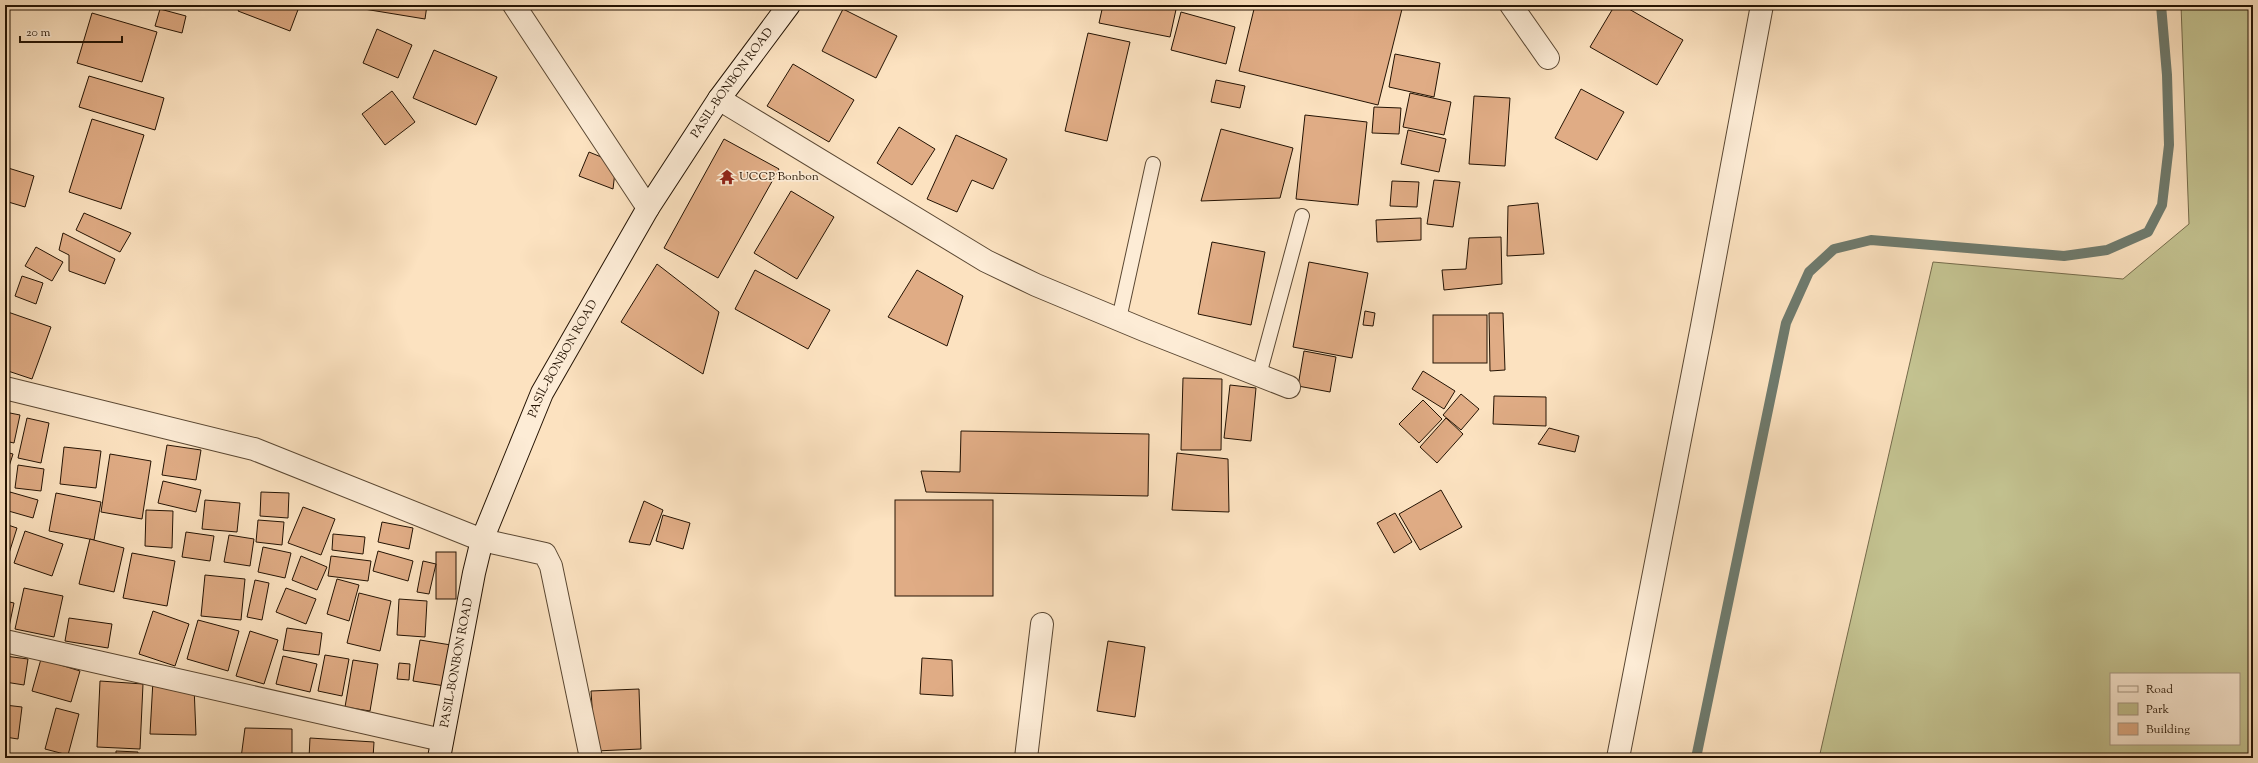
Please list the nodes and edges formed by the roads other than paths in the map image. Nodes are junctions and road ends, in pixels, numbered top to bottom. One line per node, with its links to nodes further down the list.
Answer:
1 (514, 5): 8 (street)
2 (789, 5): 6 (street, PASIL-BONBON ROAD)
3 (1511, 5): 5 (street)
4 (1762, 5): 20 (street)
5 (1548, 58)
6 (719, 99): 8 (street, PASIL-BONBON ROAD); 10 (street)
7 (1153, 164): 10 (lane)
8 (648, 208): 14 (street, PASIL-BONBON ROAD)
9 (1302, 216): 11 (lane)
10 (1119, 320): 11 (street)
11 (1259, 375): 12 (street)
12 (1289, 387)
13 (5, 388): 14 (street)
14 (482, 540): 17 (street, PASIL-BONBON ROAD); 18 (street)
15 (1042, 624): 19 (street)
16 (5, 641): 17 (street)
17 (440, 749)
18 (591, 758)
19 (1026, 758)
20 (1618, 758)

